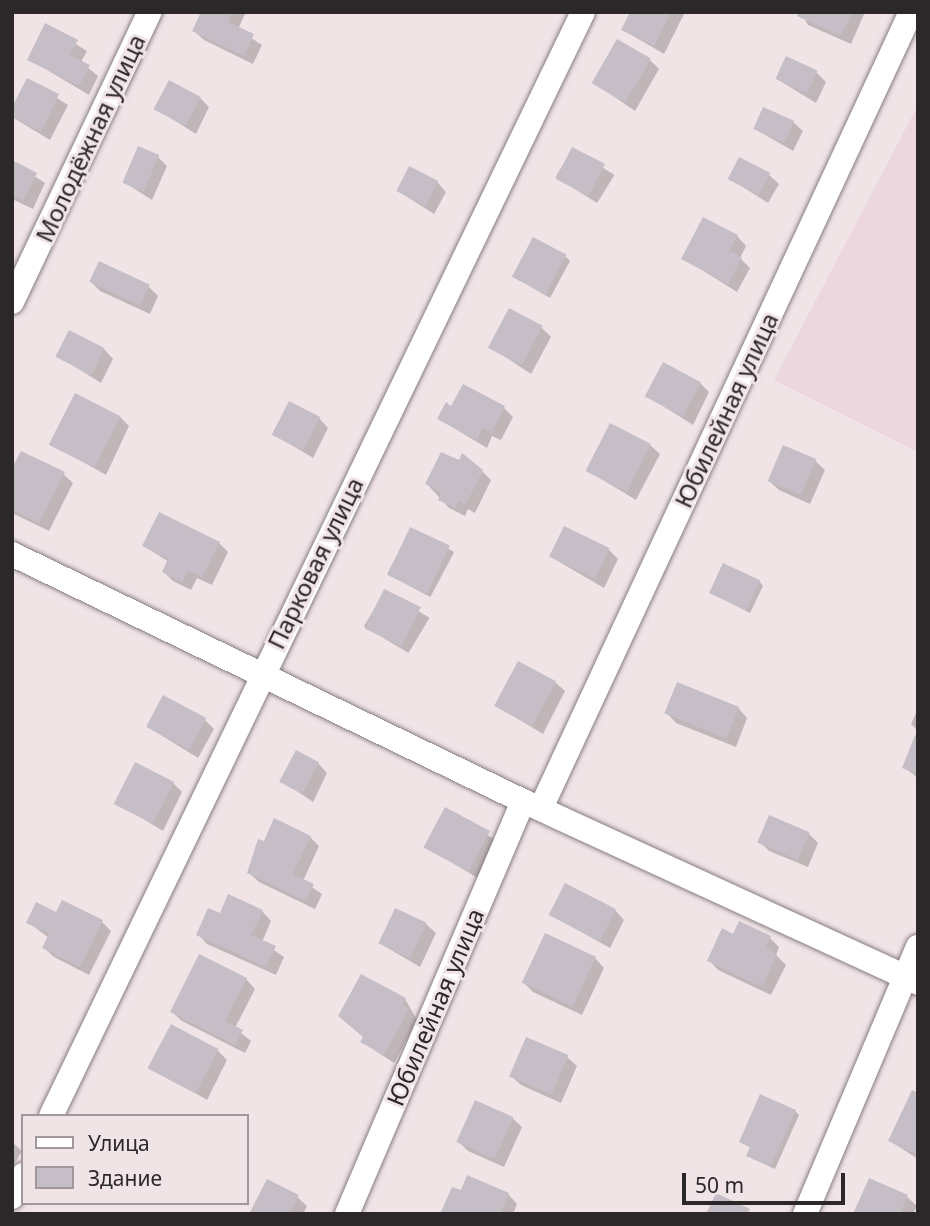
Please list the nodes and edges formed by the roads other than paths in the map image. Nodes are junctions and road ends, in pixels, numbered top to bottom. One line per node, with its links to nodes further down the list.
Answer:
1 (150, 12): 4 (street, Молодёжная улица)
2 (583, 12): 6 (street, Парковая улица)
3 (911, 12): 7 (street, Юбилейная улица)
4 (12, 302)
5 (12, 554): 6 (street)
6 (262, 674): 7 (street); 10 (street, Парковая улица)
7 (532, 804): 9 (street); 13 (street, Юбилейная улица)
8 (918, 947): 9 (street)
9 (911, 980): 14 (street)
10 (52, 1114)
11 (21, 1179): 12 (street)
12 (12, 1196)
13 (347, 1214)
14 (805, 1214)

